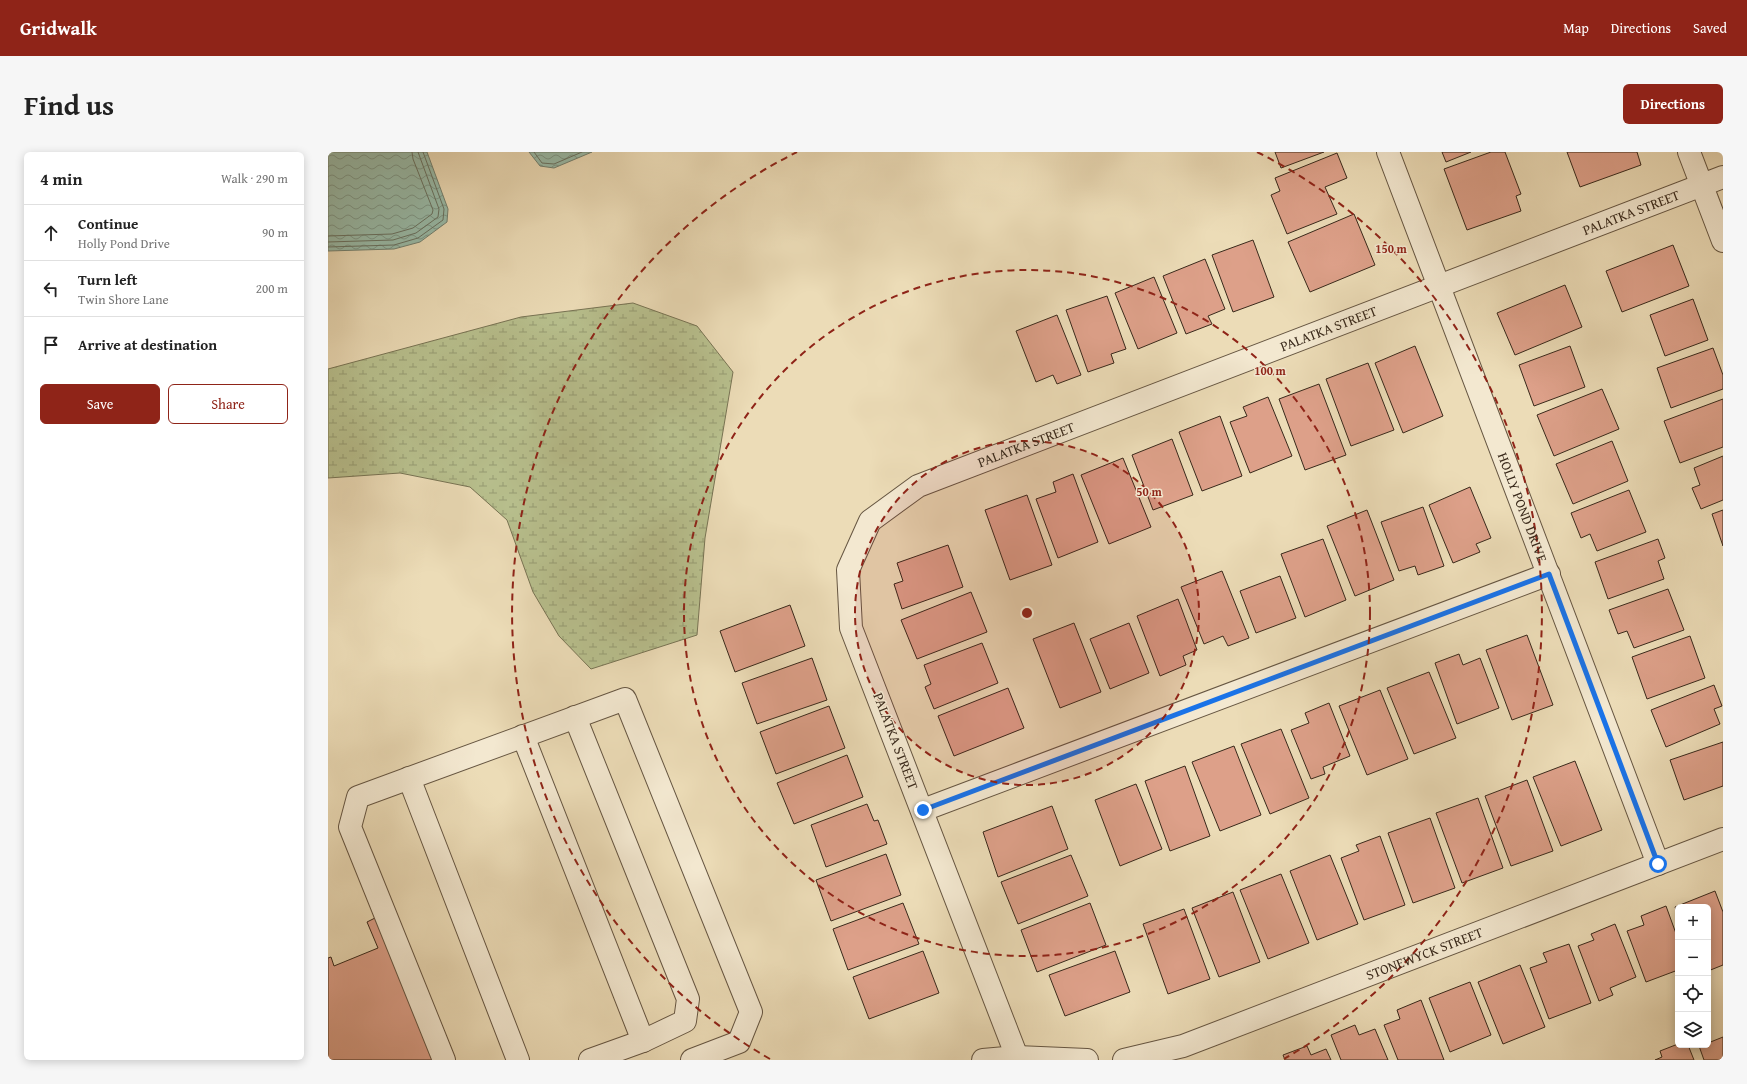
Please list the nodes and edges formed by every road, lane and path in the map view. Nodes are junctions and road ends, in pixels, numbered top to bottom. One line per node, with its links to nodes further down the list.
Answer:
1 (1388, 152): 6 (street, HOLLY POND DRIVE)
2 (1689, 152): 4 (street)
3 (1723, 177): 4 (street, PALATKA STREET)
4 (1702, 185): 5 (street); 6 (street, PALATKA STREET)
5 (1723, 240)
6 (1439, 286): 7 (street, HOLLY POND DRIVE); 11 (street, PALATKA STREET)
7 (1549, 574): 11 (street); 13 (street, HOLLY POND DRIVE)
8 (575, 717): 9 (street); 14 (street); 19 (street)
9 (523, 736): 10 (street); 14 (street)
10 (409, 778): 16 (street); 17 (street)
11 (923, 810): 15 (street, PALATKA STREET)
12 (1723, 839): 13 (street, STONEWYCK STREET)
13 (1658, 864): 22 (street, STONEWYCK STREET)
14 (643, 1041): 18 (street)
15 (1017, 1057): 20 (street); 21 (street)
16 (444, 1060)
17 (518, 1060)
18 (590, 1060)
19 (692, 1060)
20 (983, 1060)
21 (1087, 1060)
22 (1124, 1060)

